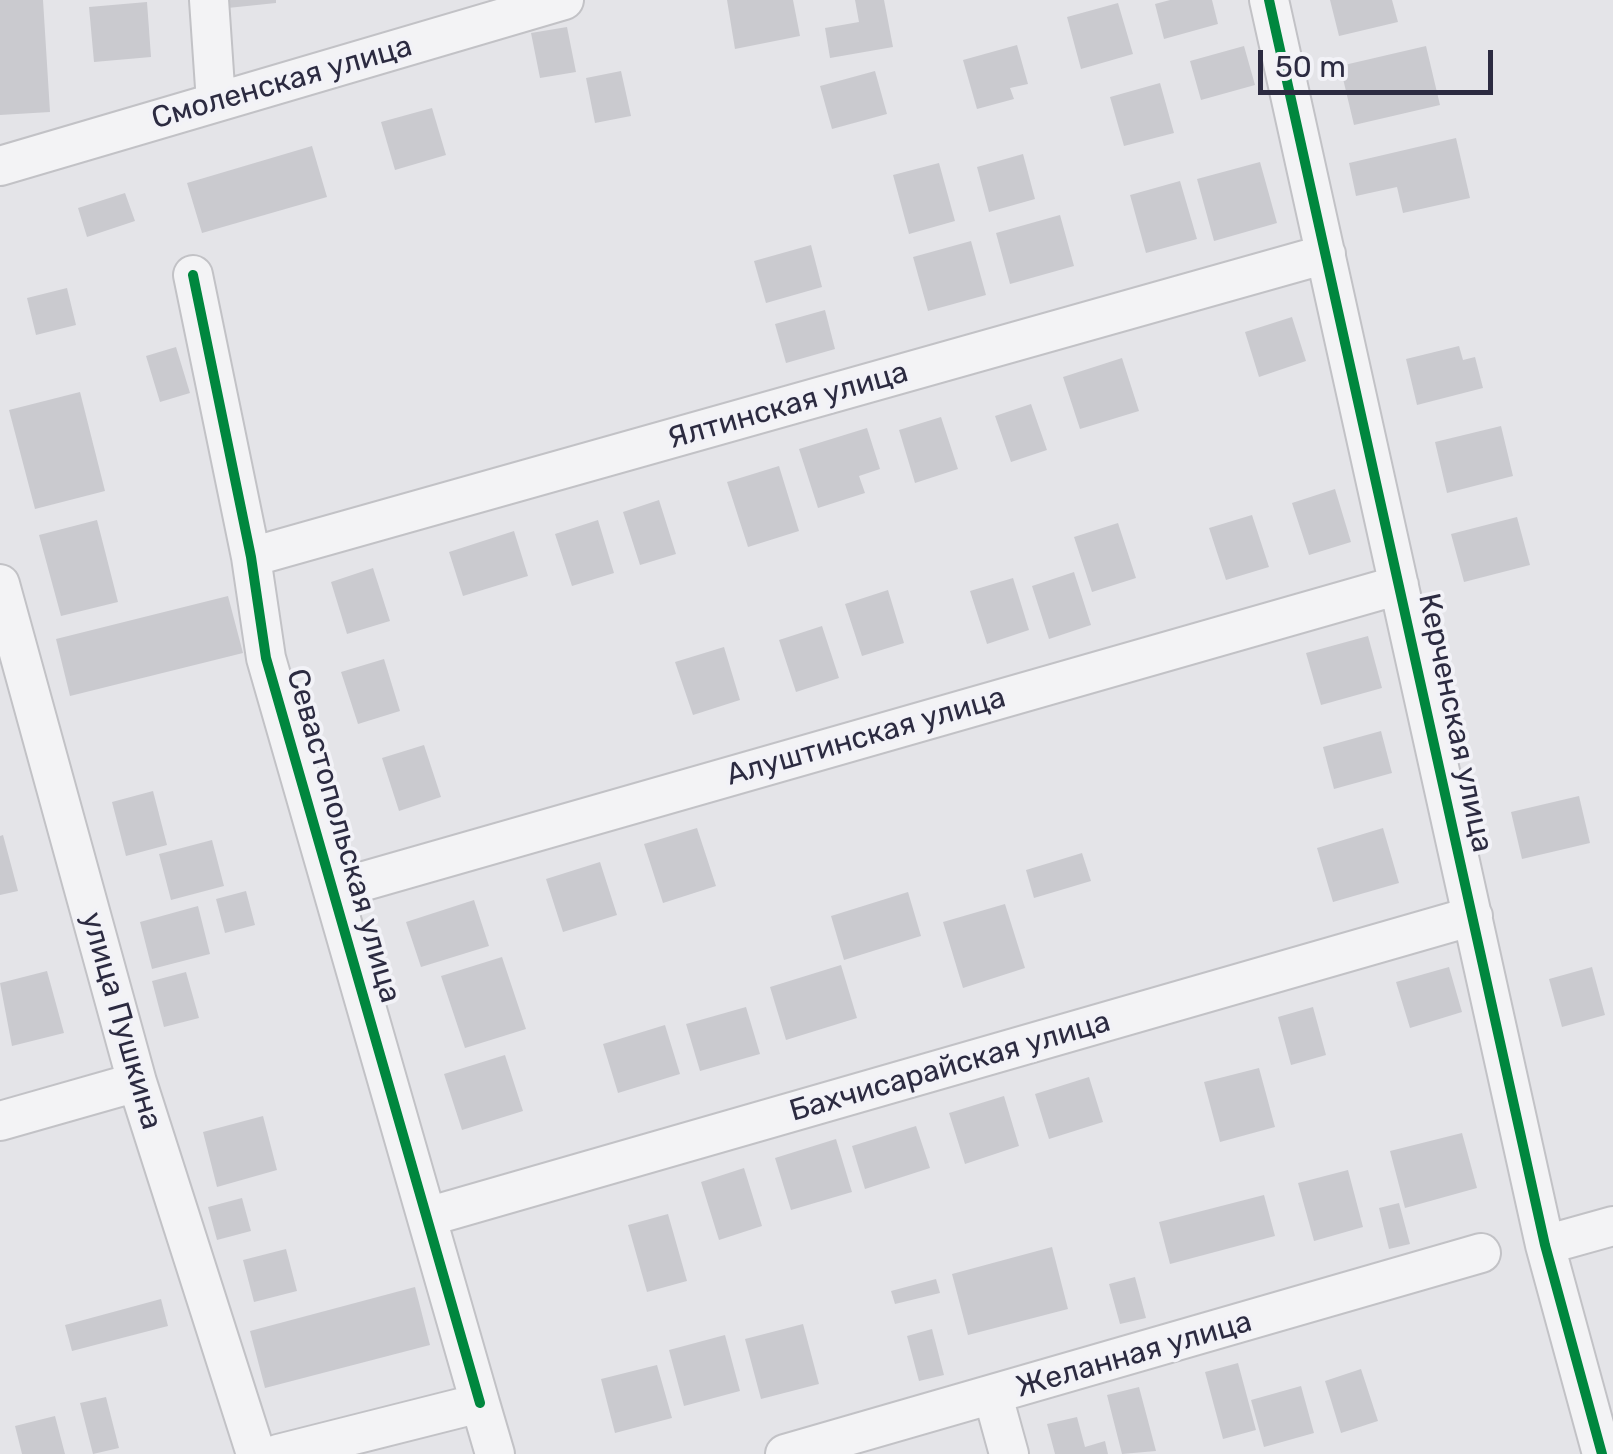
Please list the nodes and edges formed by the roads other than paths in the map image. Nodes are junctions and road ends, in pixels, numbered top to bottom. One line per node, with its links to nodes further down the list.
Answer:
1 (208, 0): 4 (street)
2 (1270, 0): 6 (street, Керченская улица)
3 (539, 4): 4 (street, Смоленская улица)
4 (216, 102): 5 (street, Смоленская улица)
5 (0, 166)
6 (1326, 254): 8 (street, Ялтинская улица); 10 (street, Керченская улица)
7 (193, 274): 8 (street, Севастопольская улица)
8 (251, 557): 12 (street, Севастопольская улица)
9 (0, 584): 11 (street, улица Пушкина)
10 (1399, 584): 12 (street, Алуштинская улица); 13 (street, Керченская улица)
11 (14, 686): 14 (street, улица Пушкина)
12 (333, 890): 16 (street, Севастопольская улица)
13 (1473, 916): 16 (street, Бахчисарайская улица); 18 (street, Керченская улица)
14 (137, 1082): 15 (street); 22 (street, улица Пушкина)
15 (0, 1122)
16 (427, 1217): 21 (street, Севастопольская улица)
17 (1613, 1226): 18 (street)
18 (1546, 1245): 27 (street, Керченская улица)
19 (1481, 1254): 20 (street, Желанная улица)
20 (993, 1396): 25 (street, Желанная улица); 26 (street)
21 (480, 1402): 23 (street); 24 (street)
22 (256, 1454)
23 (278, 1454)
24 (495, 1454)
25 (786, 1454)
26 (1010, 1454)
27 (1602, 1454)

